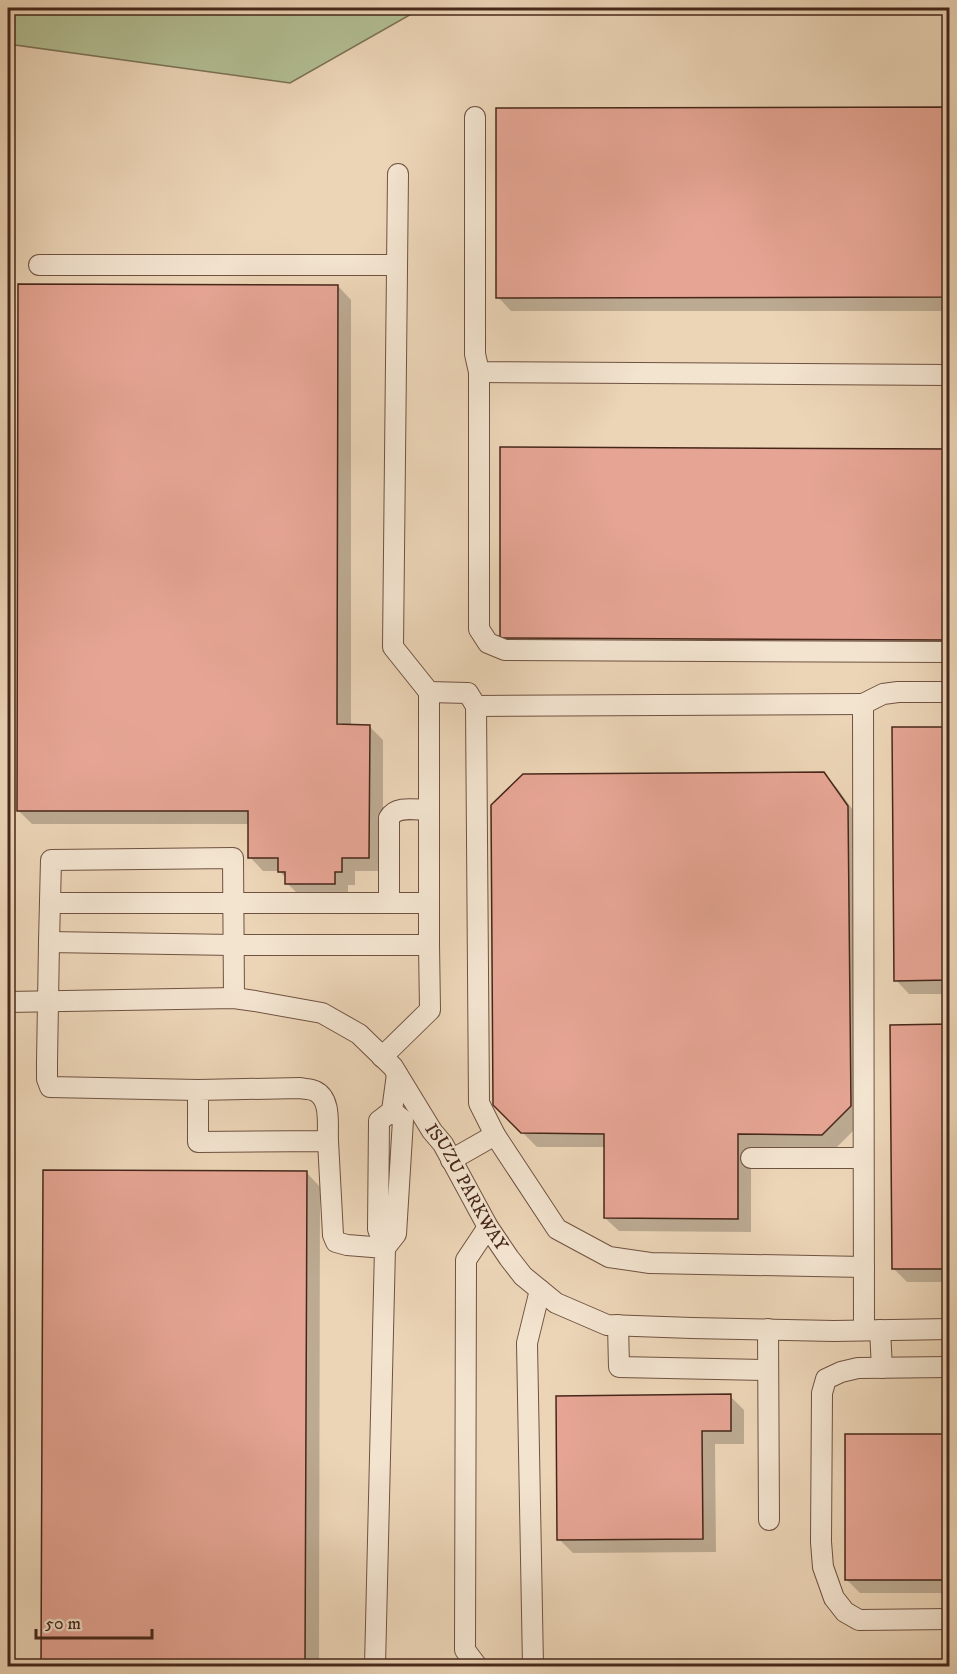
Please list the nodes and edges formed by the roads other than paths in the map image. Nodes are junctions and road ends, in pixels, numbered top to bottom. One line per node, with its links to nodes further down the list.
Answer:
1 (475, 117): 5 (street)
2 (398, 174): 4 (street)
3 (39, 265): 4 (street)
4 (397, 265): 8 (street)
5 (479, 372): 6 (street); 7 (street)
6 (950, 375)
7 (950, 652)
8 (429, 692): 11 (street); 12 (street)
9 (950, 692): 10 (street)
10 (863, 704): 11 (street); 29 (street)
11 (476, 706): 26 (street)
12 (429, 810): 15 (street); 16 (street)
13 (50, 903): 14 (street); 14 (street); 17 (street)
14 (233, 903): 15 (street); 18 (street)
15 (389, 903): 16 (street)
16 (429, 903): 19 (street)
17 (50, 942): 18 (street); 21 (street)
18 (234, 945): 19 (street); 20 (street)
19 (429, 945): 23 (street)
20 (234, 999): 21 (street, ISUZU PARKWAY); 23 (street, ISUZU PARKWAY)
21 (49, 1001): 22 (street, ISUZU PARKWAY); 25 (street)
22 (8, 1002)
23 (382, 1057): 24 (street, ISUZU PARKWAY)
24 (397, 1074): 30 (street, ISUZU PARKWAY); 32 (street)
25 (198, 1089): 27 (street); 27 (street)
26 (495, 1135): 30 (street); 33 (street)
27 (328, 1141): 32 (street)
28 (752, 1158): 29 (street)
29 (863, 1158): 33 (street)
30 (451, 1160): 31 (street, ISUZU PARKWAY)
31 (488, 1227): 34 (street, ISUZU PARKWAY); 45 (street)
32 (385, 1248): 44 (street)
33 (864, 1267): 38 (street)
34 (540, 1290): 35 (street, ISUZU PARKWAY); 46 (street)
35 (618, 1325): 36 (street, ISUZU PARKWAY); 41 (street)
36 (768, 1329): 38 (street, ISUZU PARKWAY); 41 (street)
37 (950, 1329): 38 (street, ISUZU PARKWAY)
38 (872, 1330): 40 (street)
39 (950, 1367): 40 (street)
40 (882, 1368): 43 (street)
41 (768, 1370): 42 (street)
42 (769, 1520)
43 (950, 1619)
44 (375, 1666)
45 (477, 1666)
46 (533, 1666)

